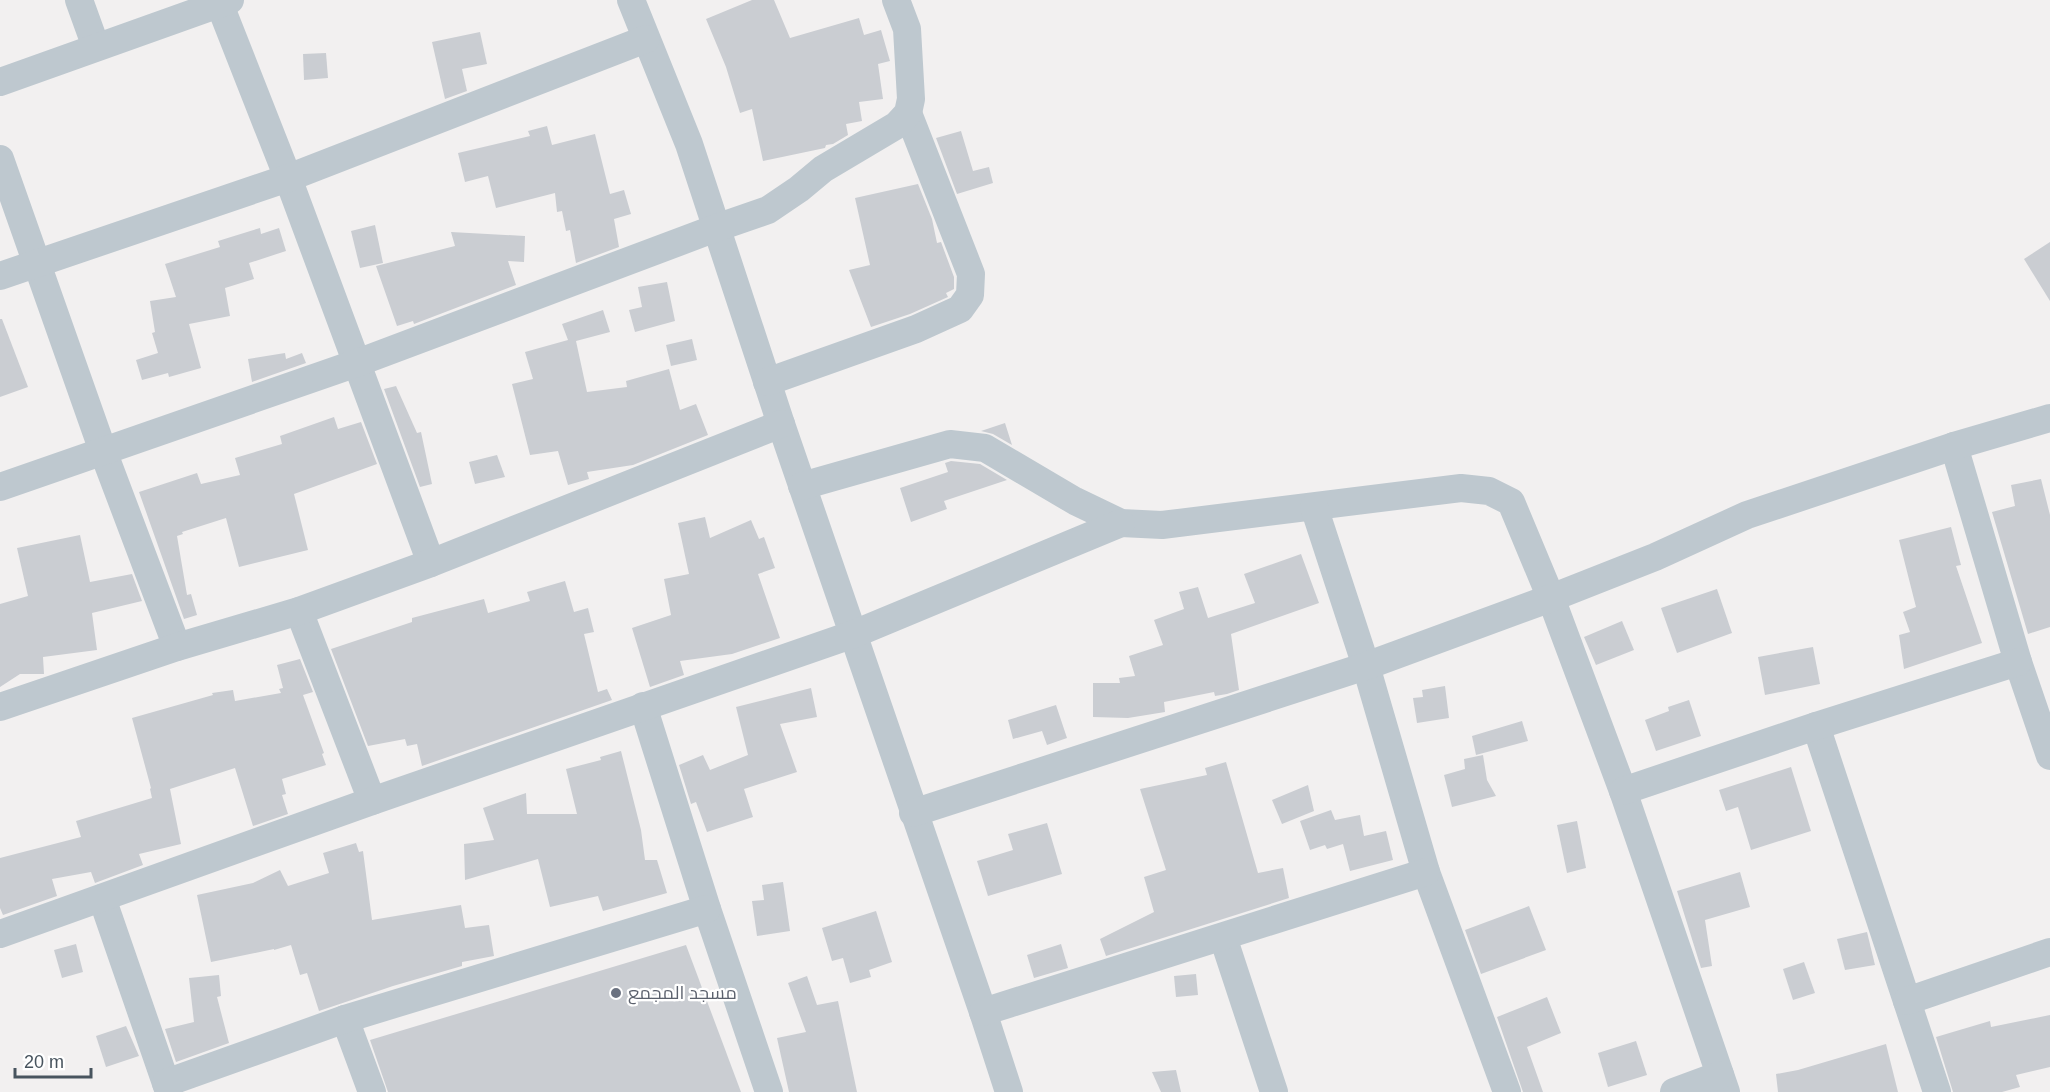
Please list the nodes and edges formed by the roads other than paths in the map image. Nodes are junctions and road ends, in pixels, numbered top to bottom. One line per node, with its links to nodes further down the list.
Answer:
1 (79, 0): 6 (street)
2 (630, 0): 5 (street)
3 (896, 0): 8 (street)
4 (223, 1): 6 (street); 10 (street)
5 (646, 39): 10 (street); 11 (street)
6 (96, 47): 7 (street)
7 (0, 82)
8 (908, 113): 11 (street); 15 (street)
9 (0, 159): 12 (street)
10 (288, 178): 12 (street); 14 (street)
11 (716, 228): 14 (street); 15 (street)
12 (35, 263): 13 (street); 19 (street)
13 (0, 276)
14 (357, 363): 19 (street); 24 (street)
15 (767, 382): 17 (street)
16 (2050, 418): 18 (street)
17 (781, 424): 20 (street); 24 (street)
18 (1954, 447): 25 (street); 29 (street)
19 (103, 452): 21 (street); 28 (street)
20 (802, 486): 23 (street); 27 (street)
21 (0, 487)
22 (1314, 507): 23 (street); 25 (street); 30 (street)
23 (1121, 523): 27 (street)
24 (432, 563): 26 (street)
25 (1551, 598): 30 (street); 35 (street)
26 (299, 611): 28 (street); 36 (street)
27 (854, 634): 31 (street); 37 (street)
28 (177, 647): 32 (street)
29 (2018, 662): 33 (street); 34 (street)
30 (1366, 666): 37 (street); 38 (street)
31 (643, 706): 36 (street); 40 (street)
32 (0, 707)
33 (1816, 726): 35 (street); 44 (street)
34 (2050, 756)
35 (1623, 791): 47 (street)
36 (372, 801): 39 (street)
37 (913, 813): 45 (street)
38 (1426, 872): 42 (street); 53 (street)
39 (102, 898): 41 (street); 48 (street)
40 (707, 909): 46 (street); 50 (street)
41 (0, 934)
42 (1223, 937): 45 (street); 52 (street)
43 (2050, 952): 44 (street)
44 (1907, 1001): 55 (street)
45 (983, 1012): 51 (street)
46 (345, 1019): 48 (street); 49 (street)
47 (1723, 1083): 54 (street)
48 (168, 1087)
49 (372, 1092)
50 (769, 1092)
51 (1009, 1092)
52 (1274, 1092)
53 (1507, 1092)
54 (1674, 1092)
55 (1938, 1092)

